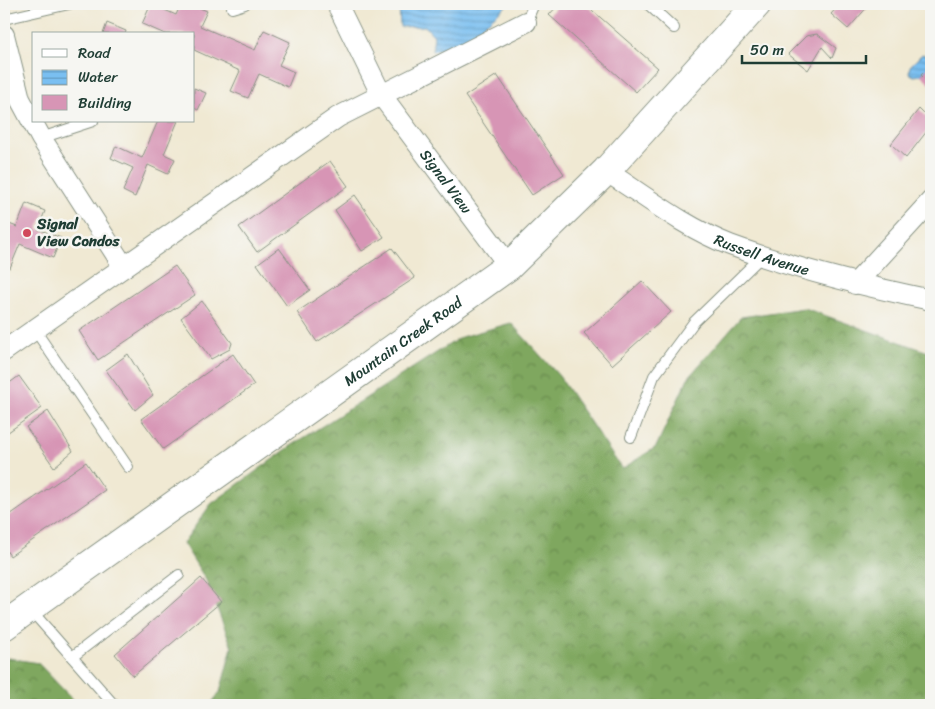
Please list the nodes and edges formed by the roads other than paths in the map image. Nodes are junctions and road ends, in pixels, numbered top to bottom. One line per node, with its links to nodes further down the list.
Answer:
1 (69, 4): 8 (lane)
2 (245, 4): 7 (lane)
3 (336, 4): 12 (street, Signal View)
4 (534, 4): 9 (lane)
5 (648, 4): 10 (lane)
6 (757, 4): 17 (main road, Mountain Creek Road)
7 (232, 8)
8 (4, 19)
9 (526, 22): 12 (street)
10 (674, 28)
11 (4, 35): 13 (street)
12 (382, 96): 20 (street); 21 (street, Signal View)
13 (32, 121)
14 (32, 122): 16 (street)
15 (90, 122): 16 (lane)
16 (41, 138): 20 (street)
17 (606, 171): 19 (street, Russell Avenue); 21 (main road, Mountain Creek Road)
18 (931, 202): 22 (street)
19 (763, 255): 22 (street, Russell Avenue); 26 (lane)
20 (124, 266): 24 (street)
21 (509, 266): 29 (main road, Mountain Creek Road)
22 (855, 284): 23 (street, Russell Avenue)
23 (931, 300)
24 (35, 330): 25 (street); 27 (lane)
25 (4, 352)
26 (631, 437)
27 (128, 467)
28 (178, 575): 31 (lane)
29 (30, 608): 30 (main road, Mountain Creek Road); 31 (lane)
30 (4, 626)
31 (72, 657): 32 (lane)
32 (114, 705)

